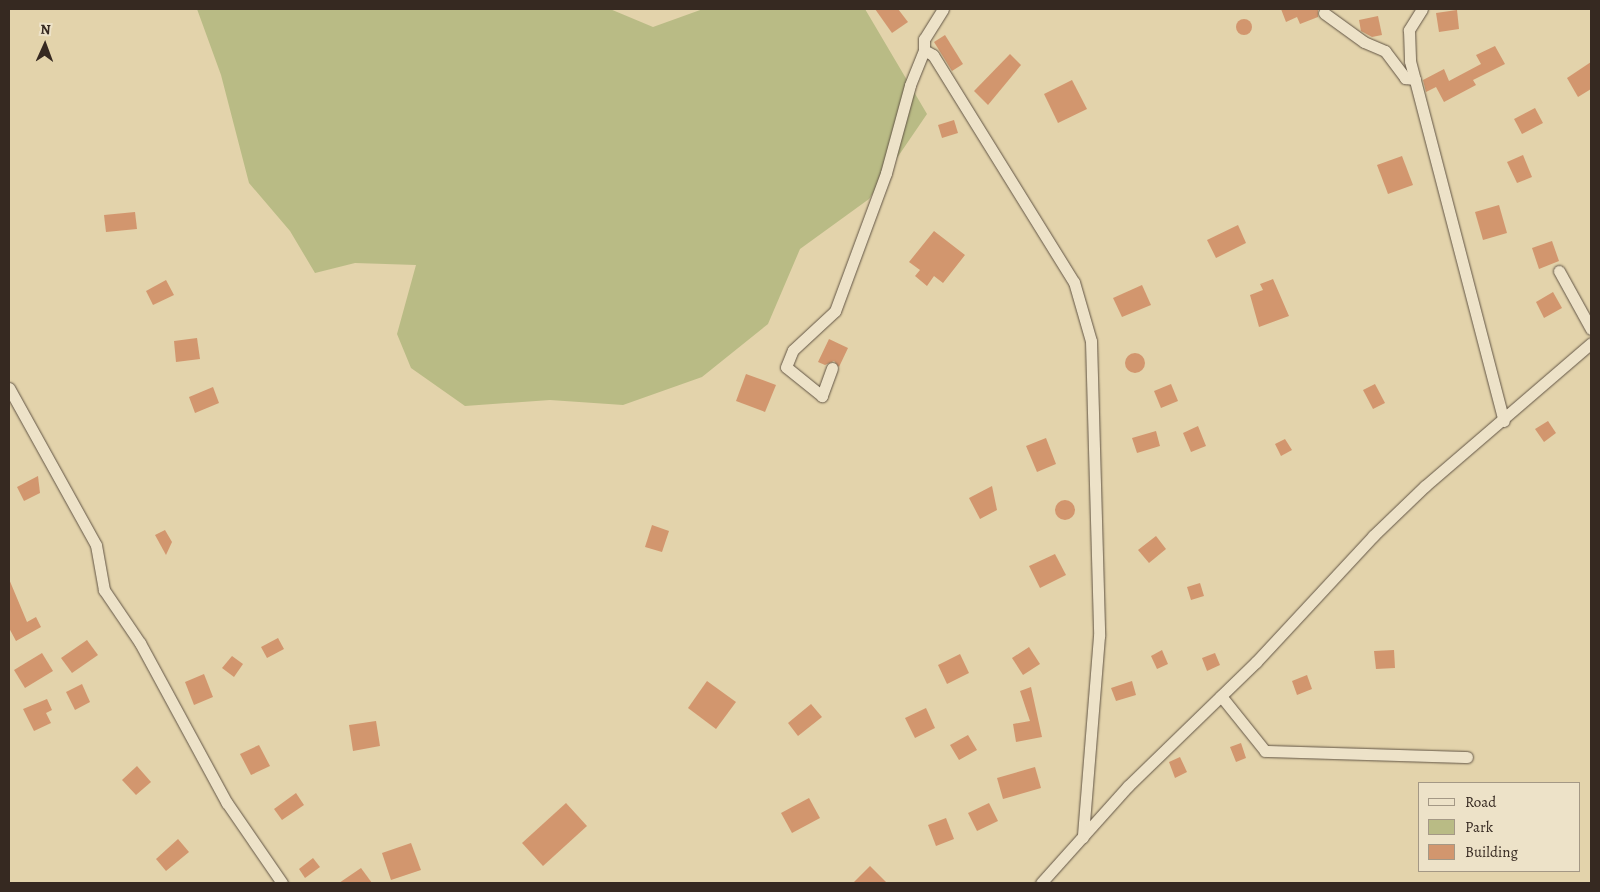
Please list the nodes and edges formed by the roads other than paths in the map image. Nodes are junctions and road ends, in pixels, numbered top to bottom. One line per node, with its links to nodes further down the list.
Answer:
1 (943, 9): 4 (street)
2 (1422, 9): 5 (street)
3 (1324, 13): 5 (street)
4 (924, 50): 9 (street); 14 (street)
5 (1415, 79): 11 (street)
6 (1559, 271): 7 (street)
7 (1591, 330)
8 (1591, 343): 11 (street)
9 (832, 368)
10 (9, 388): 15 (street)
11 (1504, 421): 12 (street)
12 (1221, 696): 13 (street); 14 (street)
13 (1467, 757)
14 (1083, 837): 16 (street)
15 (282, 883)
16 (1041, 883)

